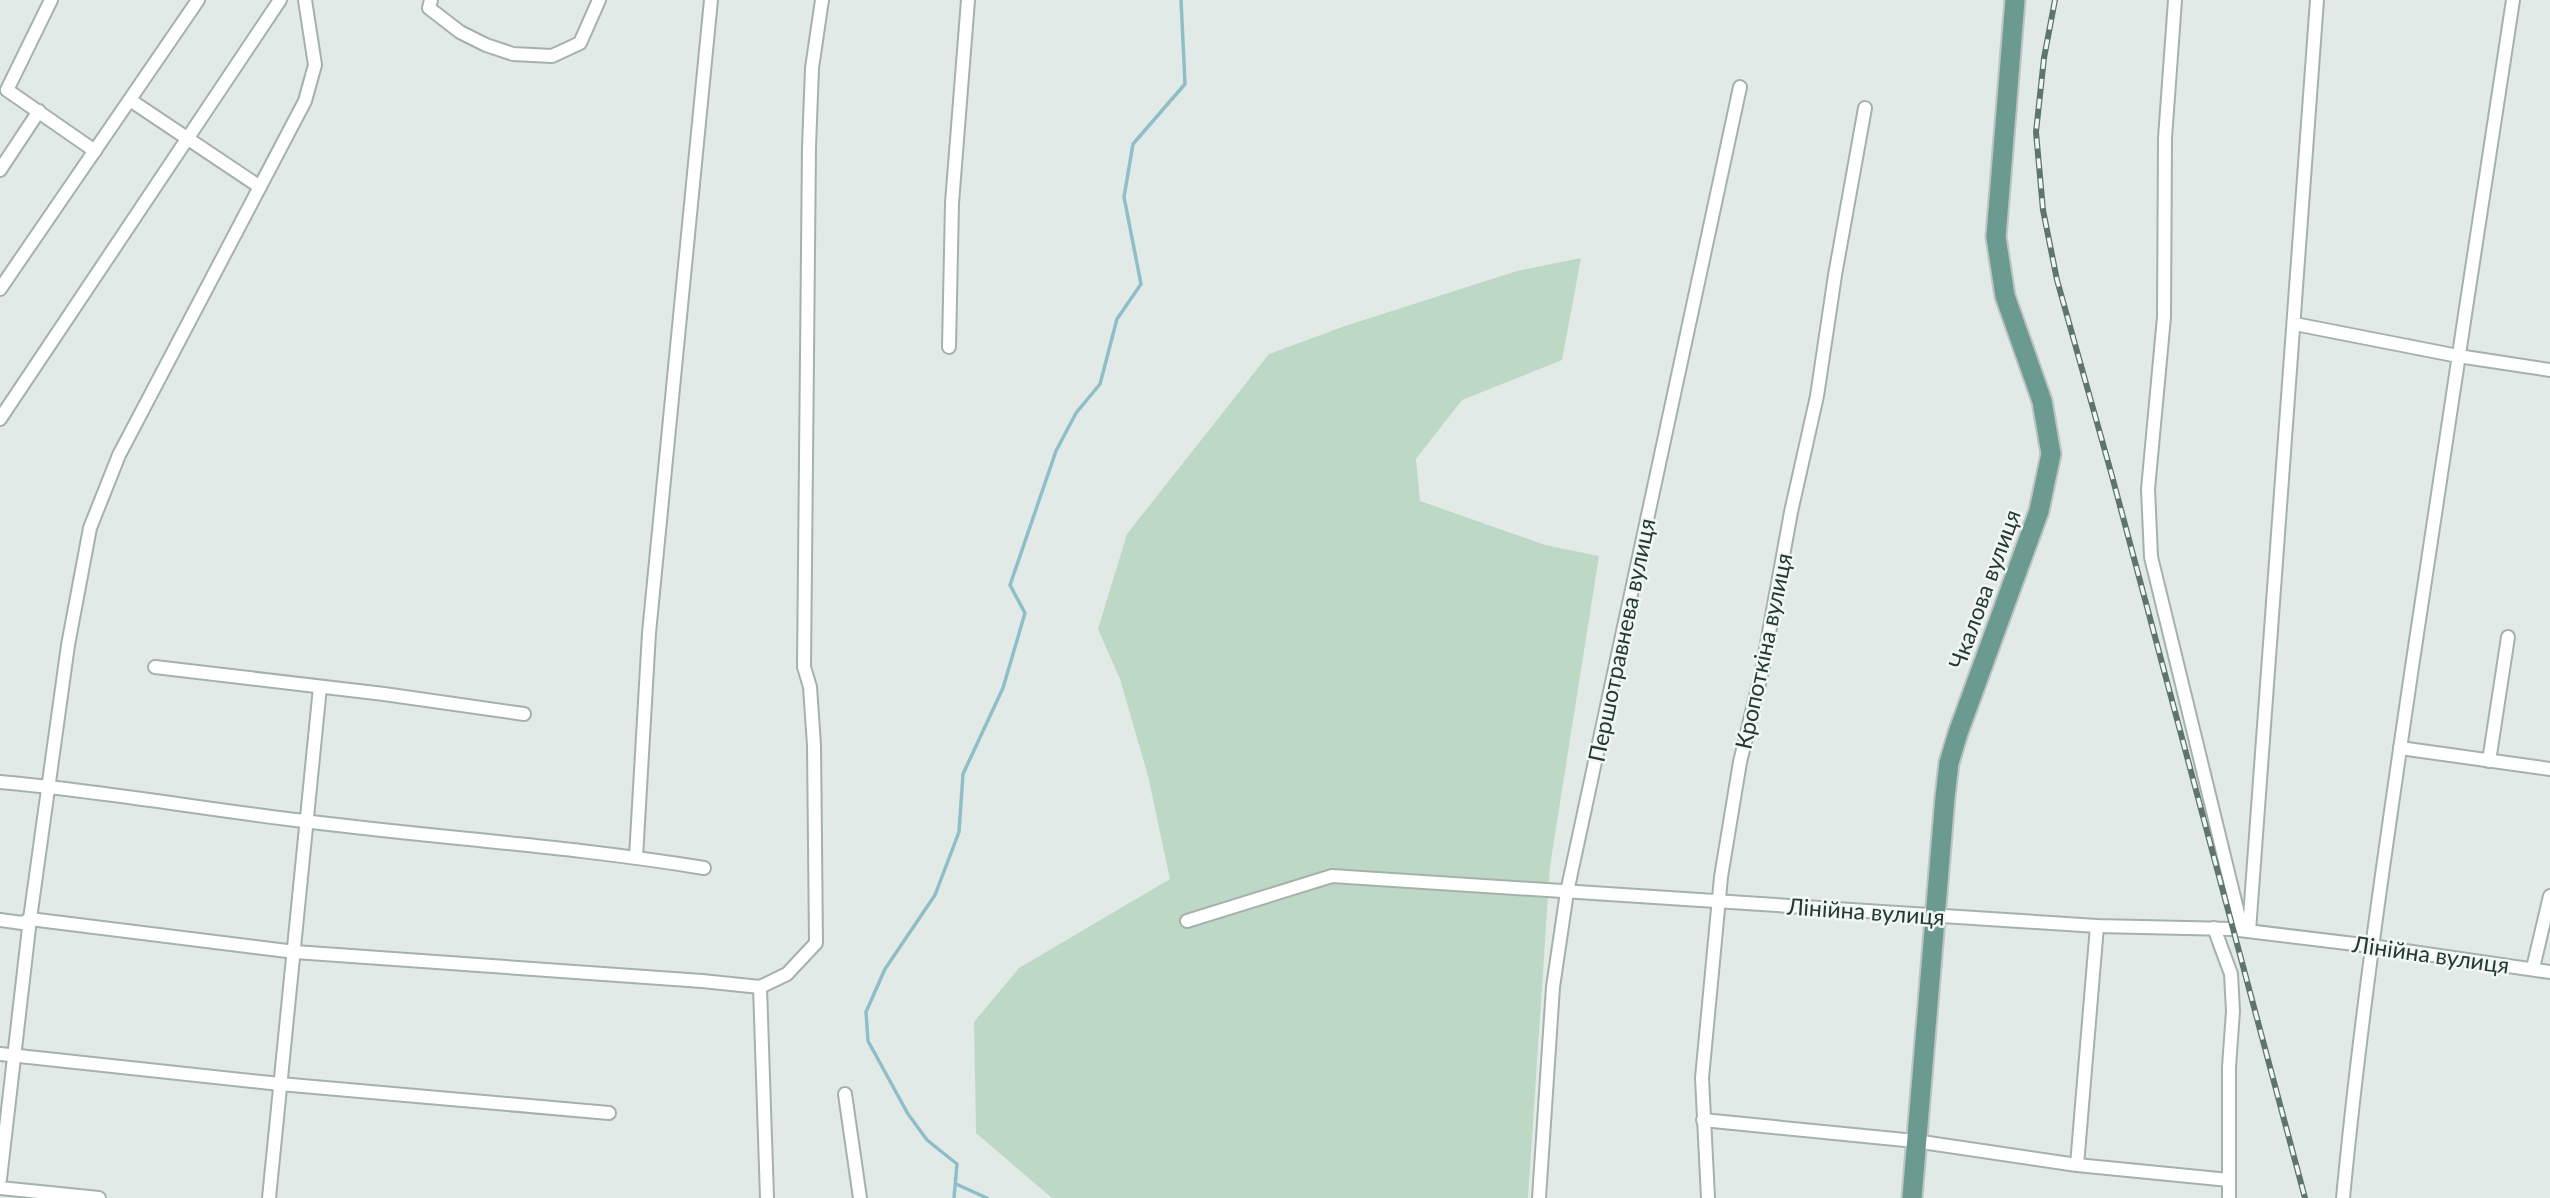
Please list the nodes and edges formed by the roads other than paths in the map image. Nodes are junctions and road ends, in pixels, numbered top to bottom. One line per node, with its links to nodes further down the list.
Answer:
1 (51, 0): 17 (street)
2 (198, 0): 15 (street)
3 (280, 0): 18 (street)
4 (305, 0): 21 (street)
5 (431, 0): 6 (street)
6 (599, 0)
7 (711, 0): 38 (street)
8 (822, 0): 54 (street)
9 (968, 0): 24 (street)
10 (2015, 0): 43 (main road, Чкалова вулиця)
11 (2175, 0): 49 (street)
12 (2317, 0): 23 (street)
13 (2513, 0): 25 (street)
14 (1740, 87): 40 (street, Першотравнева вулиця)
15 (130, 100): 18 (street); 19 (street)
16 (1865, 108): 42 (street, Кропоткіна вулиця)
17 (39, 111): 19 (street); 20 (street)
18 (188, 138): 21 (street); 27 (street)
19 (95, 151): 22 (street)
20 (0, 170)
21 (260, 187): 36 (street)
22 (0, 289)
23 (2295, 324): 25 (street); 49 (street)
24 (949, 347)
25 (2458, 356): 26 (street); 32 (street)
26 (2550, 370)
27 (0, 419)
28 (2508, 637): 33 (street)
29 (155, 667): 30 (street)
30 (320, 687): 31 (street); 37 (street)
31 (524, 714)
32 (2400, 748): 33 (street); 50 (street)
33 (2488, 761): 34 (street)
34 (2550, 769)
35 (0, 782): 36 (street)
36 (48, 786): 37 (street); 44 (street)
37 (306, 822): 38 (street); 51 (street)
38 (636, 857): 39 (street)
39 (704, 868)
40 (1567, 892): 42 (street, Лінійна вулиця); 46 (street, Лінійна вулиця); 70 (street, Першотравнева вулиця)
41 (2550, 896): 52 (street)
42 (1718, 901): 43 (street, Лінійна вулиця); 60 (street, Кропоткіна вулиця)
43 (1934, 916): 47 (street, Лінійна вулиця); 61 (main road, Чкалова вулиця)
44 (30, 919): 45 (street); 51 (street); 56 (street)
45 (0, 920)
46 (1187, 921)
47 (2097, 926): 48 (street, Лінійна вулиця); 62 (street)
48 (2214, 928): 49 (street, Лінійна вулиця); 64 (street)
49 (2245, 931): 50 (street, Лінійна вулиця)
50 (2371, 946): 52 (street, Лінійна вулиця); 74 (street)
51 (295, 953): 54 (street); 57 (street)
52 (2533, 968): 53 (street, Лінійна вулиця)
53 (2550, 972)
54 (760, 987): 68 (street)
55 (0, 1054): 56 (street)
56 (14, 1056): 57 (street); 63 (street)
57 (280, 1084): 59 (street); 67 (street)
58 (845, 1094): 69 (street)
59 (609, 1113)
60 (1703, 1119): 61 (street); 71 (street, Кропоткіна вулиця)
61 (1915, 1141): 62 (street); 72 (main road, Чкалова вулиця)
62 (2077, 1165): 64 (street)
63 (0, 1179)
64 (2230, 1180): 73 (street)
65 (0, 1188): 66 (street)
66 (99, 1198)
67 (269, 1198)
68 (767, 1198)
69 (860, 1198)
70 (1539, 1198)
71 (1707, 1198)
72 (1912, 1198)
73 (2229, 1198)
74 (2343, 1198)

